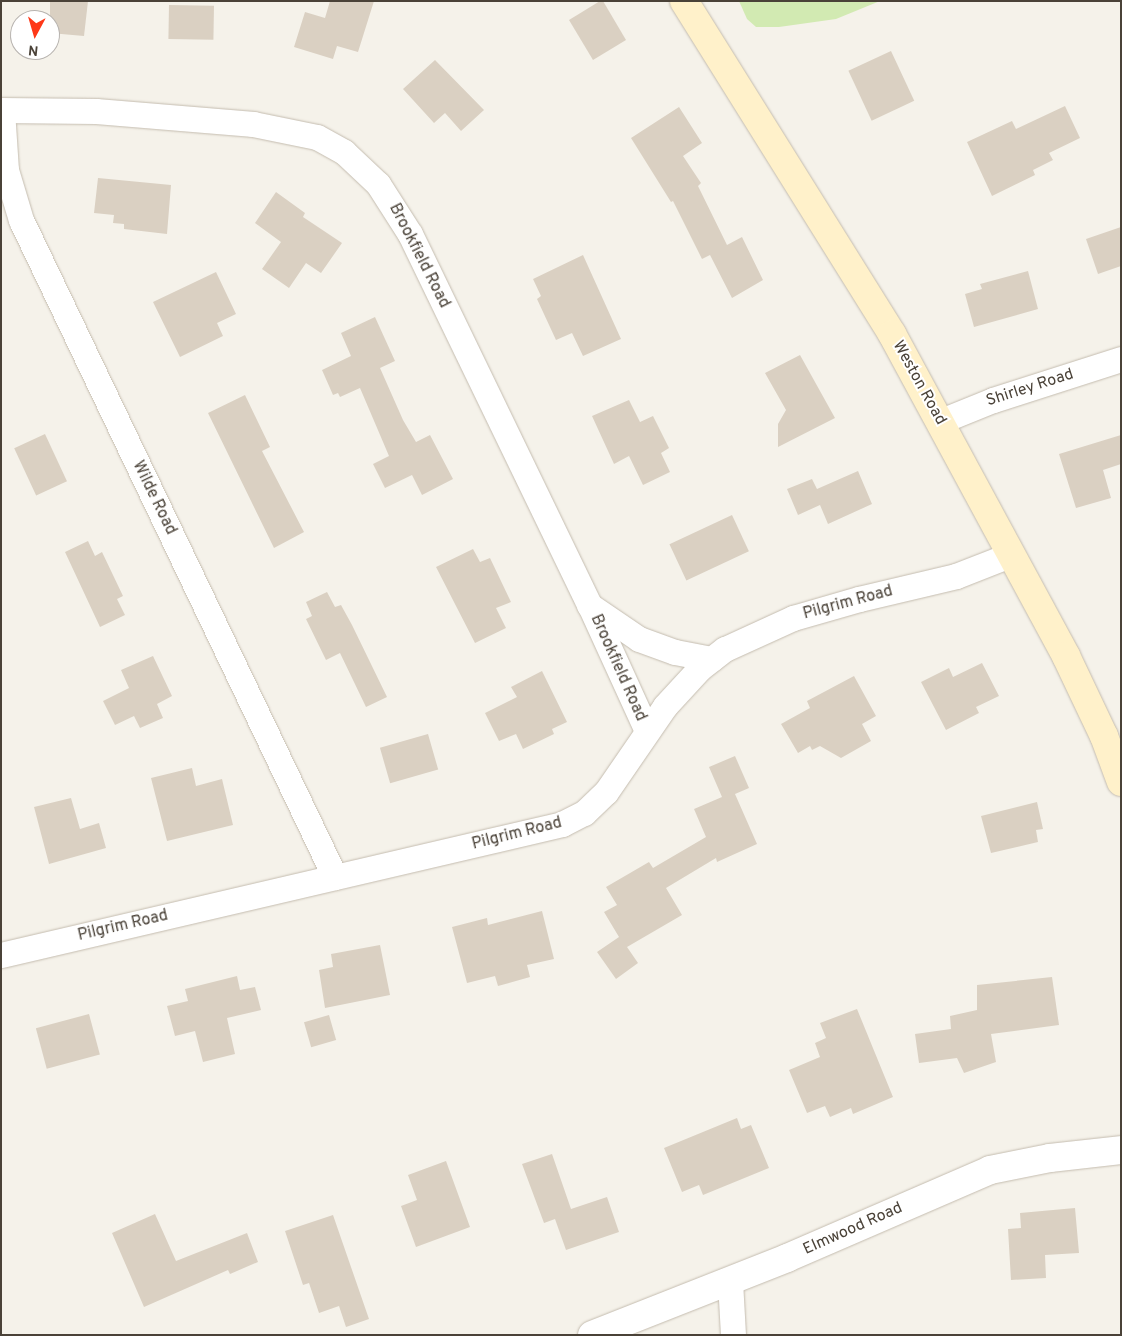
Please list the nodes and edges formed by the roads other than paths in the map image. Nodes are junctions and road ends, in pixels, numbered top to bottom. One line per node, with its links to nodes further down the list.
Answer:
1 (684, 1): 4 (main road, Weston Road)
2 (2, 110): 6 (street, Brookfield Road); 10 (street, Wilde Road)
3 (1121, 359): 4 (street, Shirley Road)
4 (941, 421): 5 (main road, Weston Road)
5 (1010, 555): 7 (street, Pilgrim Road); 9 (main road, Weston Road)
6 (589, 605): 7 (street, Brookfield Road); 8 (street, Brookfield Road)
7 (712, 659): 8 (street, Pilgrim Road)
8 (647, 731): 10 (street, Pilgrim Road)
9 (1121, 782)
10 (335, 877): 11 (street, Pilgrim Road)
11 (1, 955)
12 (1121, 1150): 13 (street, Elmwood Road)
13 (730, 1281): 14 (street, Elmwood Road); 15 (street)
14 (592, 1335)
15 (733, 1335)

